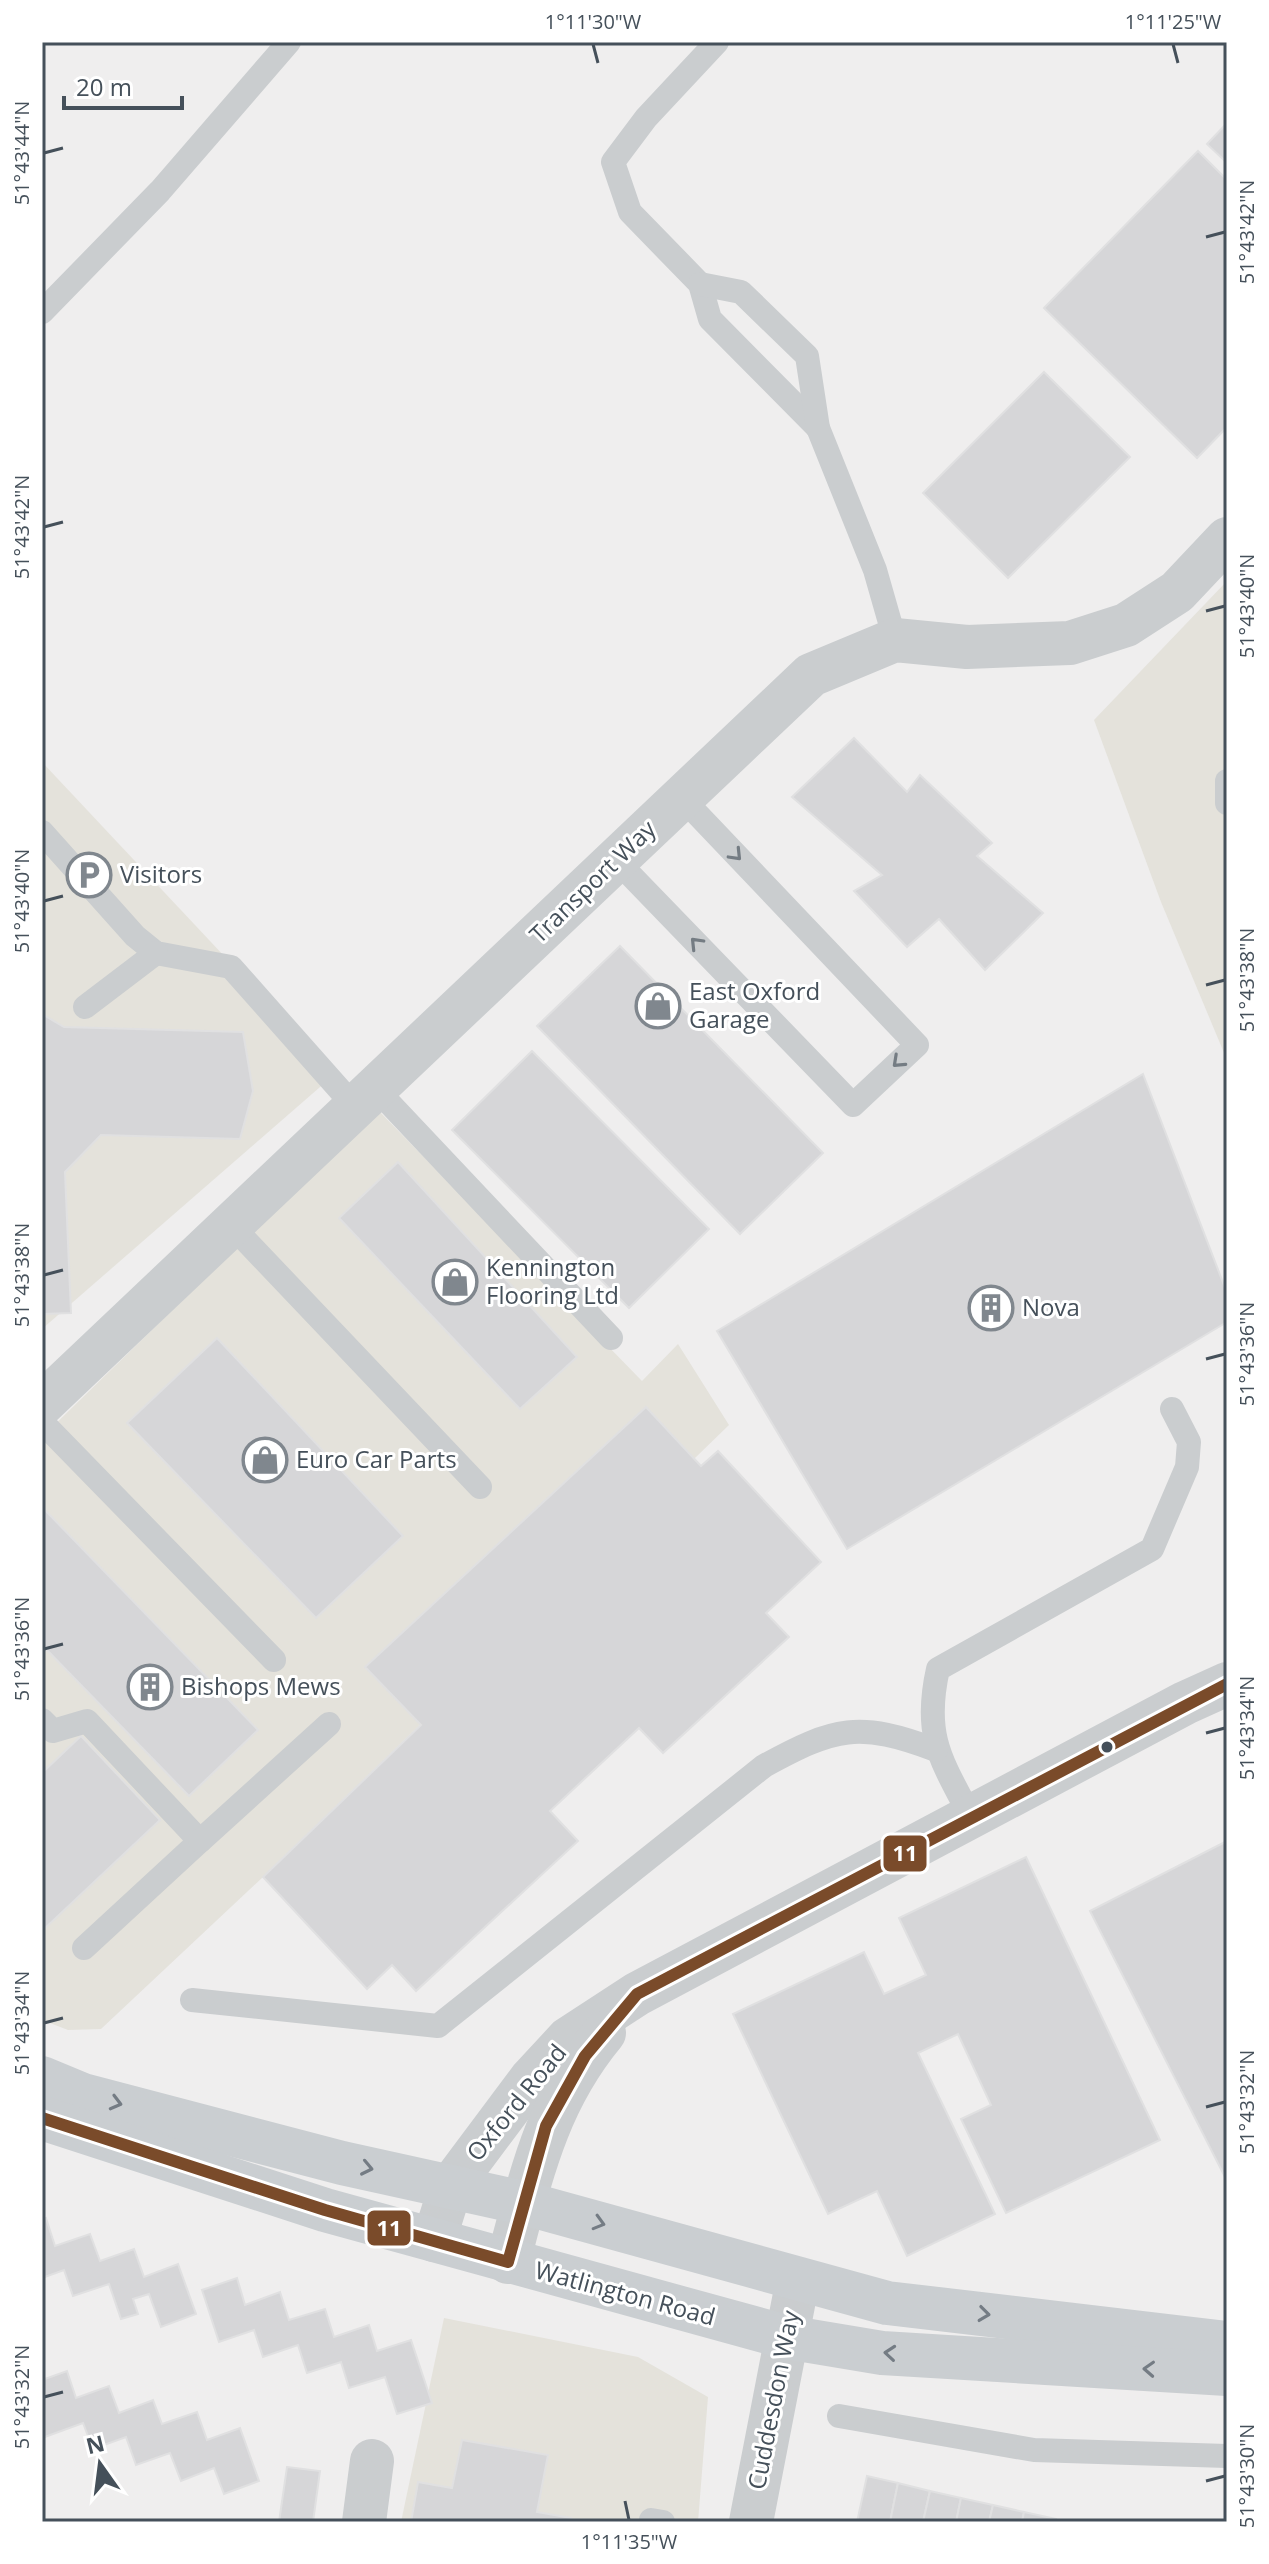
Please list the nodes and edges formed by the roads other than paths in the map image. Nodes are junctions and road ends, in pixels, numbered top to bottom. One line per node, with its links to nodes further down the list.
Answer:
1 (289, 42): 4 (lane)
2 (717, 42): 3 (lane)
3 (700, 284): 5 (lane); 5 (lane)
4 (42, 312)
5 (818, 428): 7 (lane)
6 (1227, 539): 7 (street, Transport Way)
7 (895, 640): 9 (street, Transport Way)
8 (1227, 781): 10 (lane)
9 (682, 798): 12 (street, Transport Way); 12 (lane, one-way to 12)
10 (1227, 803)
11 (42, 832): 13 (lane)
12 (616, 860): 15 (street, Transport Way)
13 (156, 953): 14 (lane); 15 (lane)
14 (85, 1007)
15 (366, 1099): 16 (street, Transport Way); 17 (lane)
16 (232, 1226): 18 (street, Transport Way); 21 (lane)
17 (611, 1338)
18 (42, 1404)
19 (1172, 1409): 26 (lane)
20 (42, 1422): 22 (lane)
21 (480, 1487)
22 (274, 1660)
23 (1227, 1684): 27 (street, Oxford Road)
24 (42, 1720): 28 (lane)
25 (329, 1724): 28 (lane)
26 (936, 1750): 27 (lane); 31 (lane)
27 (971, 1817): 30 (street, Oxford Road)
28 (200, 1841): 29 (lane)
29 (84, 1948)
30 (637, 1994): 34 (street, Oxford Road); 35 (street, Oxford Road)
31 (192, 2000)
32 (42, 2078): 34 (main road, one-way to 34)
33 (42, 2118): 36 (main road, Watlington Road)
34 (451, 2186): 35 (main road); 36 (street, Oxford Road)
35 (524, 2203): 37 (street, Oxford Road); 38 (main road, one-way to 38)
36 (434, 2240): 37 (main road, Watlington Road)
37 (508, 2262): 39 (main road, Watlington Road)
38 (798, 2279): 39 (street, Cuddesdon Way); 40 (main road, one-way to 40)
39 (786, 2337): 41 (main road, Watlington Road, one-way to 39); 46 (street, Cuddesdon Way)
40 (1227, 2343)
41 (1227, 2374)
42 (839, 2416): 43 (lane)
43 (1227, 2456)
44 (372, 2461): 45 (street)
45 (364, 2522)
46 (751, 2522)

